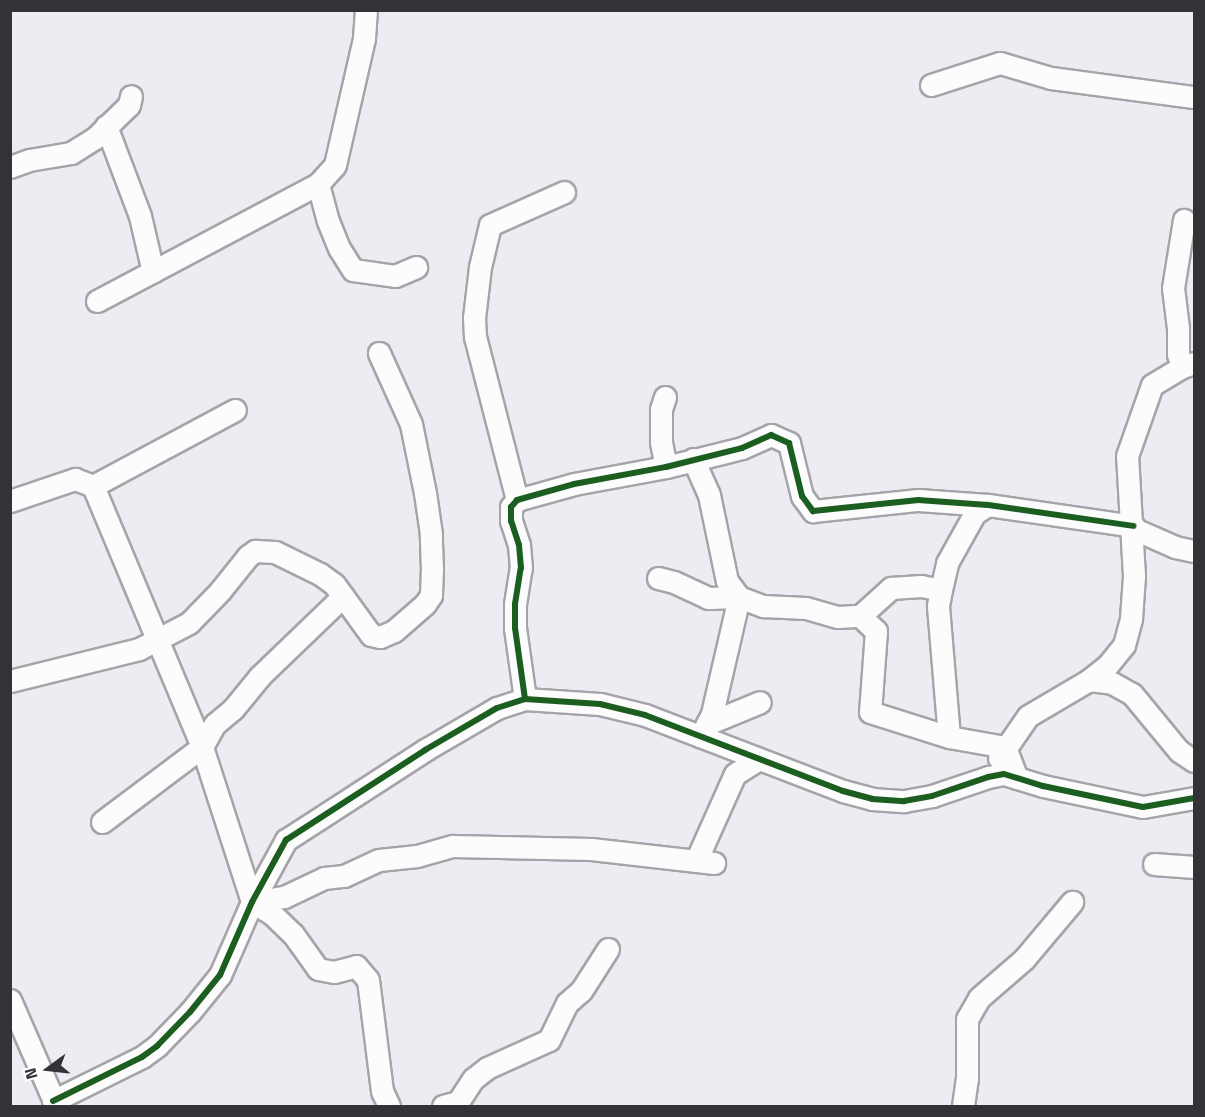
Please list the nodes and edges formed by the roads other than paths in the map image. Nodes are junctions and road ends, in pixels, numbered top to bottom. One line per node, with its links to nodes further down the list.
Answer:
1 (366, 10): 7 (street)
2 (931, 85): 4 (street)
3 (131, 96): 5 (street)
4 (1194, 97)
5 (105, 126): 6 (street); 11 (street)
6 (10, 168)
7 (318, 184): 10 (street); 11 (street)
8 (564, 192): 20 (street)
9 (1184, 220): 14 (street)
10 (416, 267)
11 (153, 272): 12 (street)
12 (97, 301)
13 (379, 353): 27 (street)
14 (1188, 365): 23 (street)
15 (665, 397): 18 (street)
16 (235, 410): 19 (street)
17 (693, 459): 18 (street); 22 (street); 28 (street)
18 (666, 466): 20 (street)
19 (93, 486): 21 (street); 30 (street)
20 (517, 500): 33 (street)
21 (10, 501)
22 (988, 505): 23 (street); 26 (street)
23 (1132, 527): 24 (street); 31 (street)
24 (1194, 551)
25 (658, 578): 28 (street)
26 (941, 590): 29 (street); 36 (street)
27 (343, 596): 30 (street); 37 (street)
28 (739, 597): 29 (street); 35 (street)
29 (860, 616): 36 (street)
30 (156, 640): 32 (street); 37 (street)
31 (1089, 680): 38 (street); 40 (street)
32 (10, 681)
33 (525, 699): 35 (street); 47 (street)
34 (760, 702): 35 (street)
35 (704, 730): 39 (street)
36 (949, 737): 38 (street)
37 (202, 747): 44 (street); 47 (street)
38 (1005, 747): 41 (street); 42 (street)
39 (759, 759): 41 (street); 47 (street)
40 (1194, 761)
41 (988, 777): 42 (street)
42 (1017, 778): 43 (street)
43 (1194, 798)
44 (102, 822)
45 (1154, 864): 46 (street)
46 (1194, 867)
47 (252, 902): 51 (street); 52 (street)
48 (1072, 902): 54 (street)
49 (608, 949): 53 (street)
50 (10, 1000): 51 (street)
51 (55, 1104)
52 (388, 1107)
53 (443, 1107)
54 (963, 1107)

